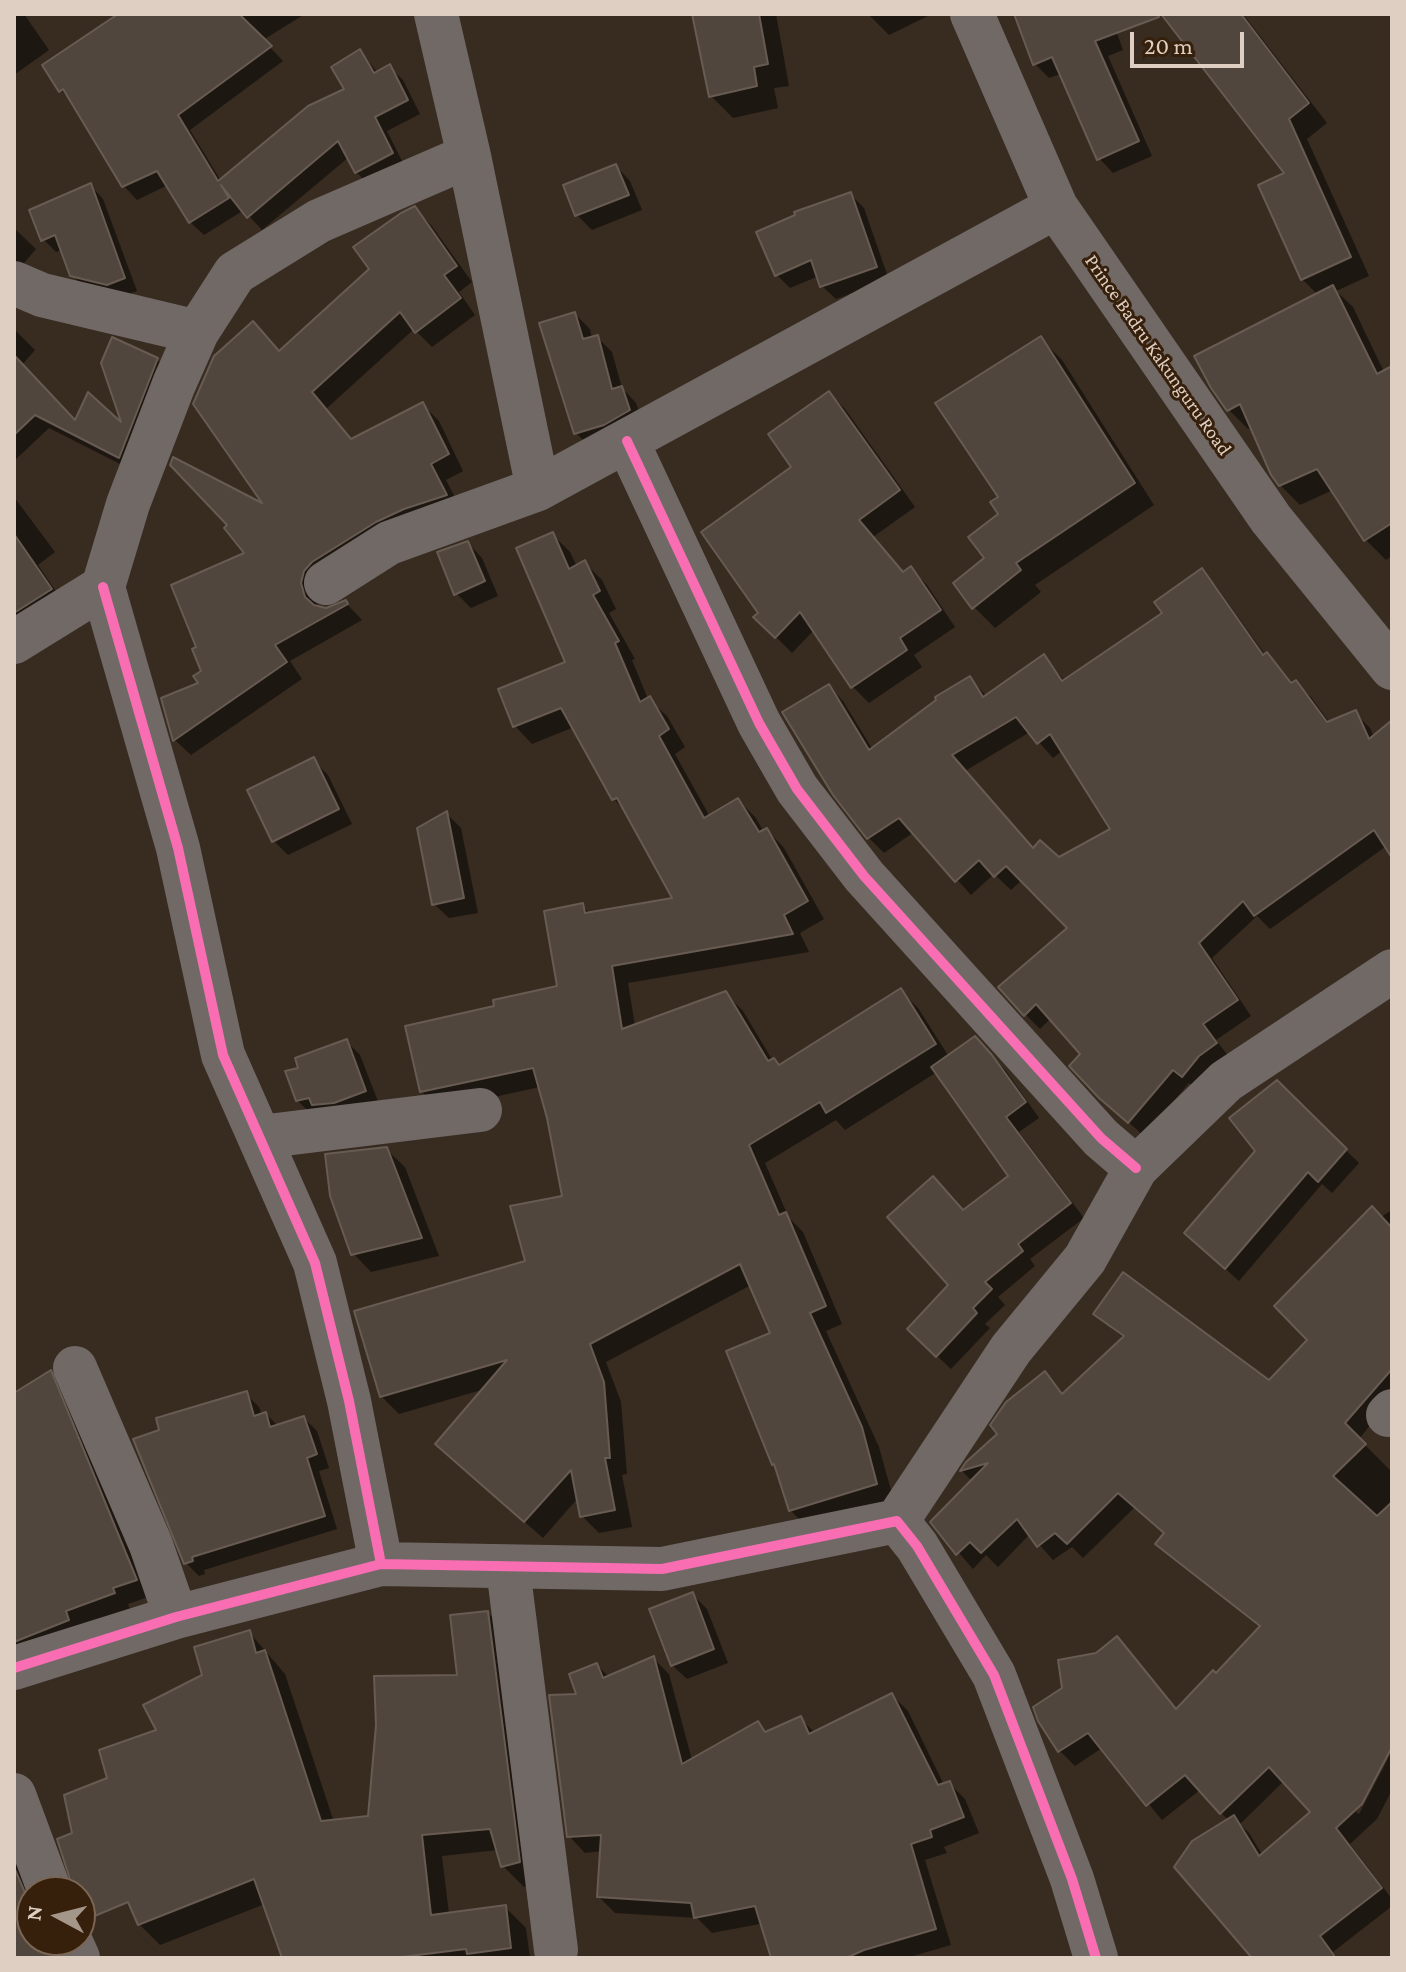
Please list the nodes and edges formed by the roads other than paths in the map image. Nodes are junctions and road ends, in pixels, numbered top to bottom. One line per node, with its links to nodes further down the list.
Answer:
1 (436, 14): 3 (street)
2 (972, 14): 4 (street, Prince Badru Kakunguru Road)
3 (469, 156): 6 (street); 8 (street)
4 (1056, 207): 7 (street); 12 (street, Prince Badru Kakunguru Road)
5 (14, 283): 6 (street)
6 (197, 332): 10 (street)
7 (627, 441): 8 (street); 16 (street)
8 (538, 489): 9 (street)
9 (326, 583)
10 (103, 587): 11 (street); 15 (street)
11 (14, 642)
12 (1392, 668)
13 (1392, 971): 16 (street)
14 (480, 1110): 15 (street)
15 (260, 1137): 19 (street)
16 (1136, 1168): 18 (street)
17 (75, 1368): 21 (street)
18 (897, 1521): 20 (street); 26 (street)
19 (381, 1564): 20 (street); 21 (street)
20 (508, 1568): 25 (street)
21 (176, 1617): 22 (street)
22 (14, 1668)
23 (14, 1795): 24 (street)
24 (44, 1876)
25 (556, 1950)
26 (1096, 1958)

